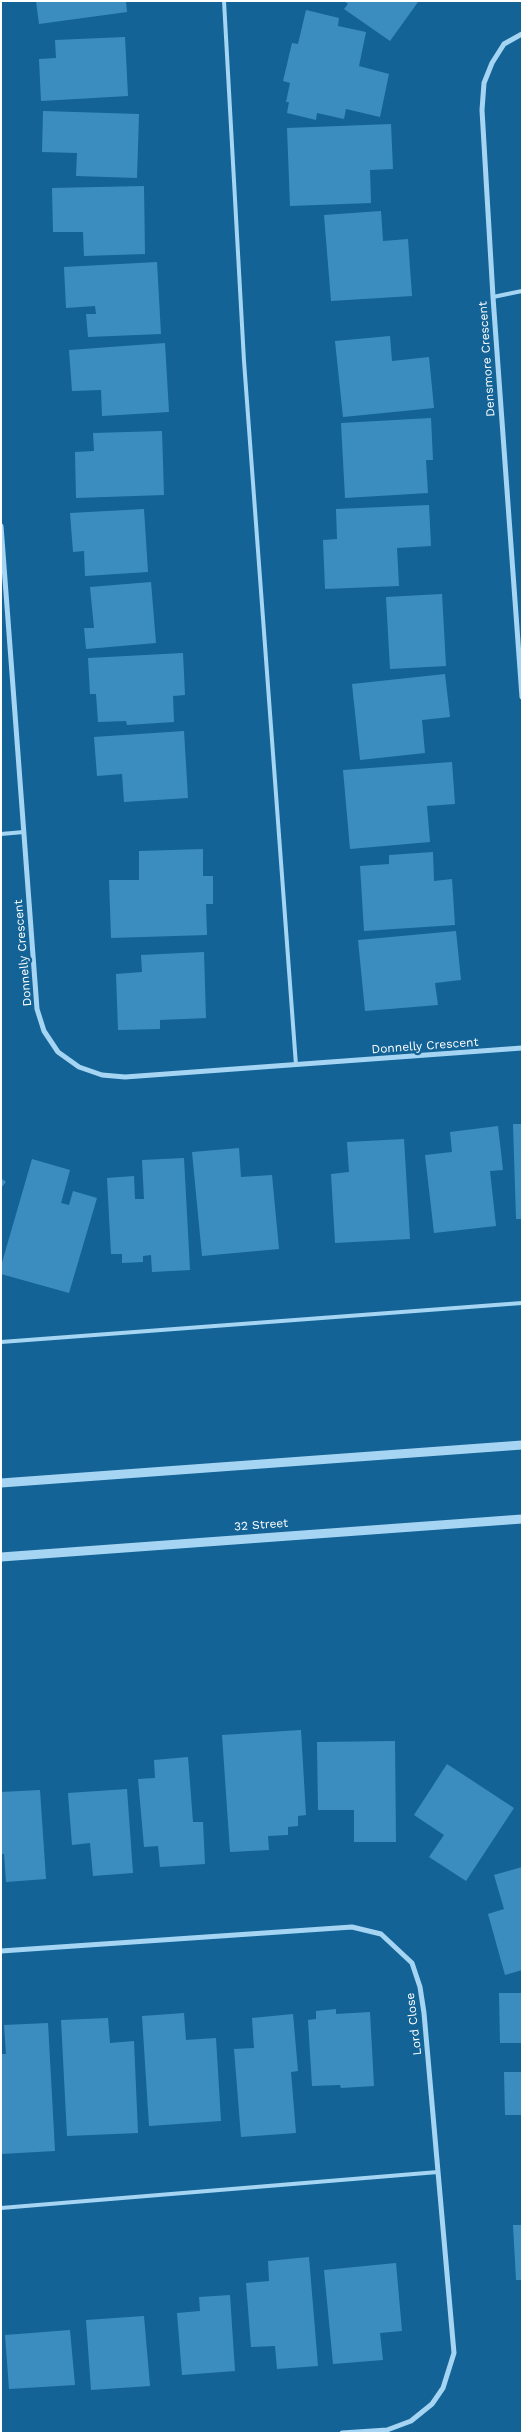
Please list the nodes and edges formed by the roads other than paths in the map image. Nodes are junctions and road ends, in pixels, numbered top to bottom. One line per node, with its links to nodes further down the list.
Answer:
1 (224, 1): 11 (lane)
2 (522, 34): 4 (street, Densmore Crescent)
3 (522, 291): 4 (lane)
4 (493, 297): 7 (street, Densmore Crescent)
5 (1, 526): 6 (street, Donnelly Crescent)
6 (3, 582): 8 (street, Donnelly Crescent)
7 (522, 698)
8 (24, 832): 9 (lane); 11 (street, Donnelly Crescent)
9 (1, 834)
10 (522, 1048): 11 (street, Donnelly Crescent)
11 (296, 1066)
12 (522, 1303): 13 (lane)
13 (1, 1342)
14 (522, 1445): 15 (street)
15 (1, 1483)
16 (522, 1519): 17 (street, 32 Street)
17 (1, 1557)
18 (1, 1950): 19 (street, Lord Close)
19 (438, 2172): 20 (lane); 21 (street, Lord Close)
20 (1, 2208)
21 (342, 2433)

